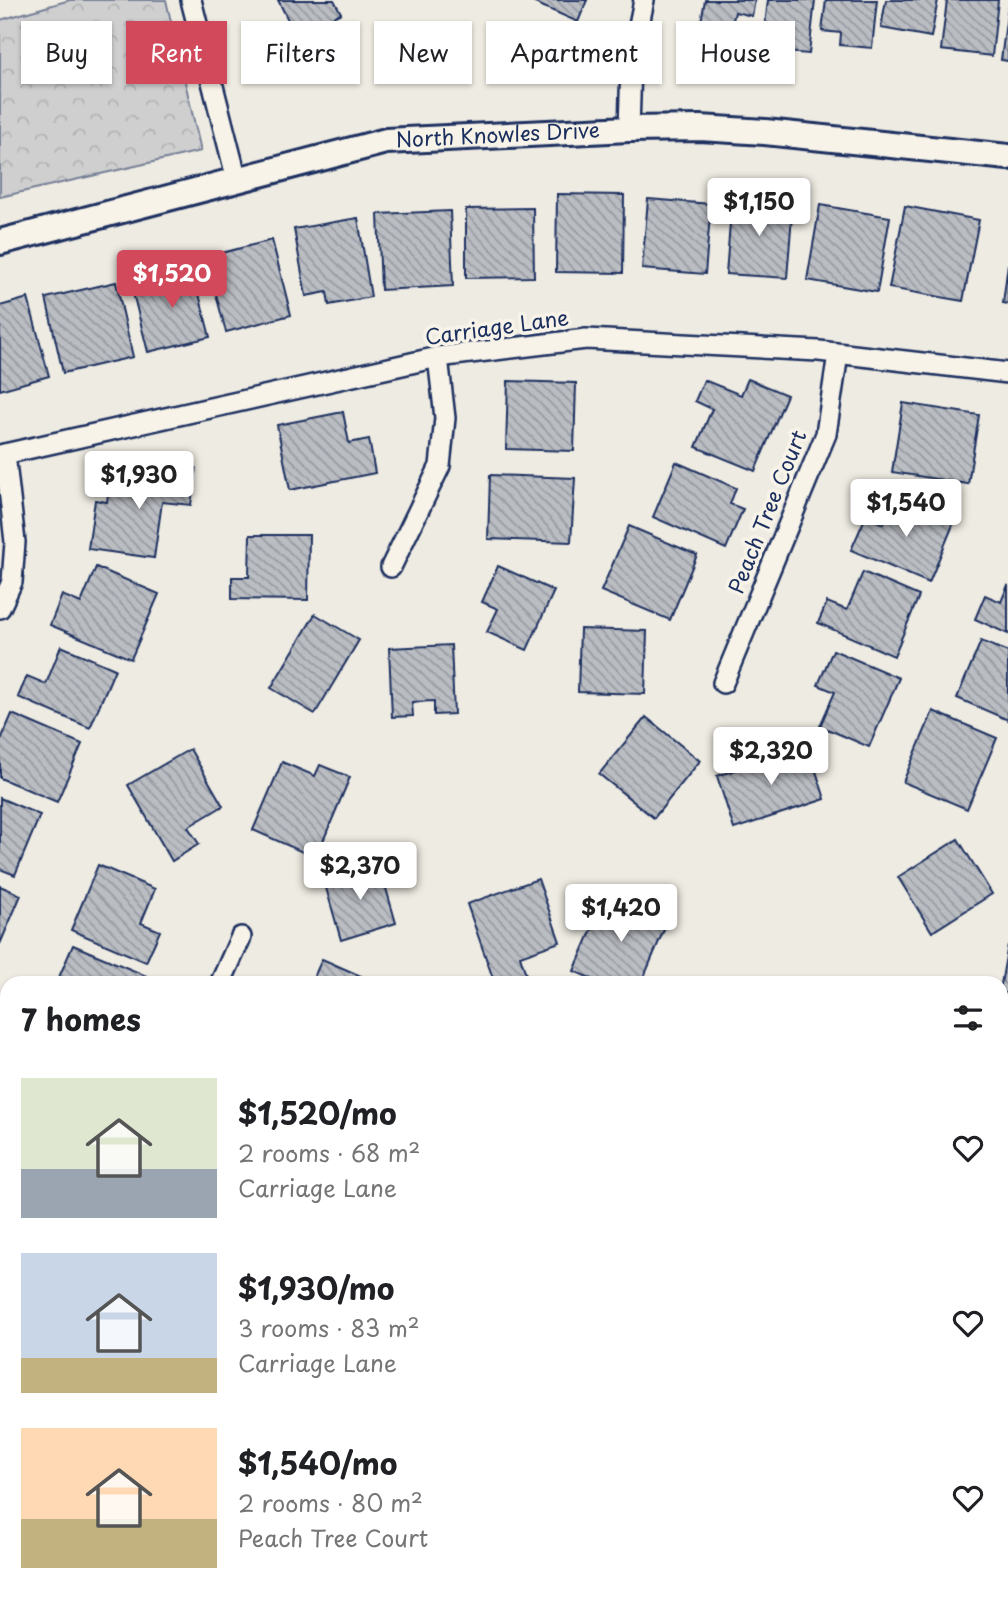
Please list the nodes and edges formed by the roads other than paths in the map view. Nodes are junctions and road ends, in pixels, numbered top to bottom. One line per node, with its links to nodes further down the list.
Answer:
1 (191, 0): 5 (street)
2 (644, 0): 3 (street)
3 (629, 129): 4 (street, North Knowles Drive); 5 (street, North Knowles Drive)
4 (1008, 157)
5 (237, 180): 6 (street, North Knowles Drive)
6 (0, 242)
7 (838, 354): 8 (street, Carriage Lane); 9 (street, Carriage Lane); 13 (street, Peach Tree Court)
8 (438, 357): 10 (street, Carriage Lane); 11 (street)
9 (1008, 373)
10 (2, 455): 12 (street)
11 (391, 567)
12 (0, 608)
13 (723, 683)
14 (241, 937): 15 (street)
15 (224, 976)

